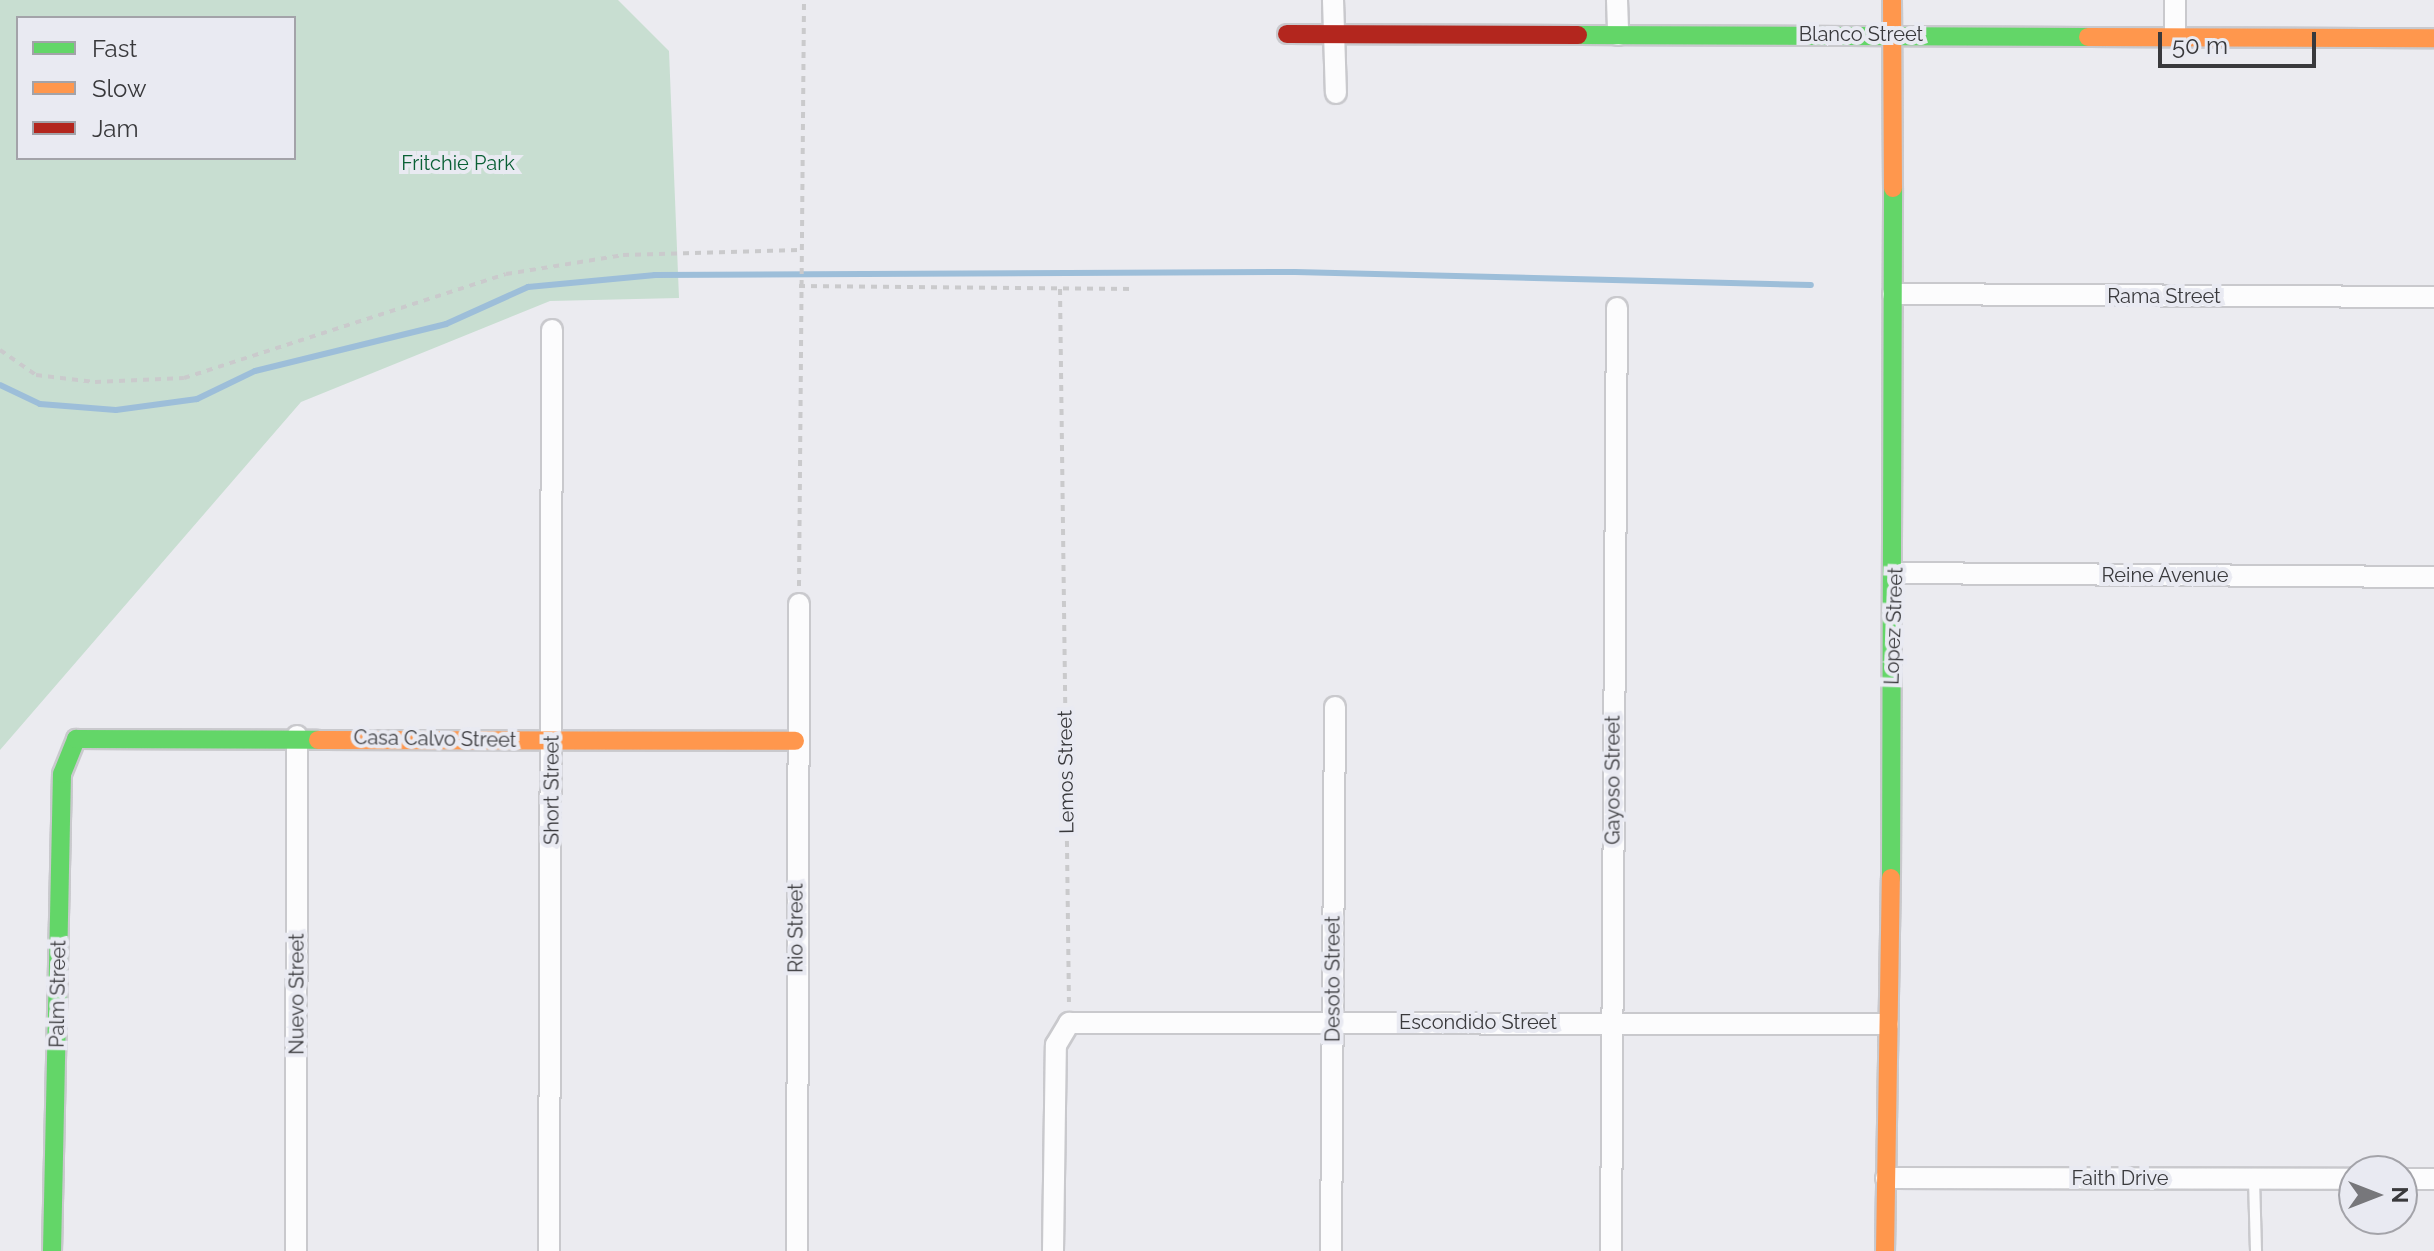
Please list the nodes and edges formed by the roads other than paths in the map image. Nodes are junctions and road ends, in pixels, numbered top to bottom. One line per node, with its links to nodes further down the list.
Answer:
1 (1333, 0): 5 (street)
2 (1617, 0): 8 (street)
3 (1892, 0): 7 (street, Lopez Street)
4 (2175, 0): 9 (street)
5 (1332, 30): 6 (street, Blanco Street); 8 (street, Blanco Street); 11 (street)
6 (1287, 34)
7 (1892, 34): 8 (street, Blanco Street); 9 (street, Blanco Street); 12 (street, Lopez Street)
8 (1618, 35)
9 (2175, 36): 10 (street, Blanco Street)
10 (2434, 38)
11 (1336, 93)
12 (1893, 294): 13 (street, Rama Street); 16 (street, Lopez Street)
13 (2434, 297)
14 (1617, 308): 25 (street, Gayoso Street)
15 (552, 330): 22 (street, Short Street)
16 (1896, 573): 17 (street, Reine Avenue); 26 (street, Lopez Street)
17 (2434, 577)
18 (799, 604): 23 (street, Rio Street)
19 (1335, 707): 24 (street, Desoto Street)
20 (297, 736): 21 (street, Casa Calvo Street); 22 (street, Casa Calvo Street); 31 (street, Nuevo Street)
21 (76, 739): 30 (street, Palm Street)
22 (553, 741): 23 (street, Casa Calvo Street); 32 (street, Short Street)
23 (795, 741): 33 (street, Rio Street)
24 (1333, 1021): 25 (street, Escondido Street); 34 (street, Escondido Street); 35 (street, Desoto Street)
25 (1611, 1022): 26 (street, Escondido Street); 36 (street, Gayoso Street)
26 (1888, 1024): 27 (street, Lopez Street)
27 (1886, 1178): 28 (street, Faith Drive); 37 (street, Lopez Street)
28 (2254, 1179): 29 (street, Faith Drive); 38 (lane)
29 (2338, 1179)
30 (52, 1251)
31 (296, 1251)
32 (549, 1251)
33 (797, 1251)
34 (1053, 1251)
35 (1331, 1251)
36 (1611, 1251)
37 (1885, 1251)
38 (2256, 1251)

